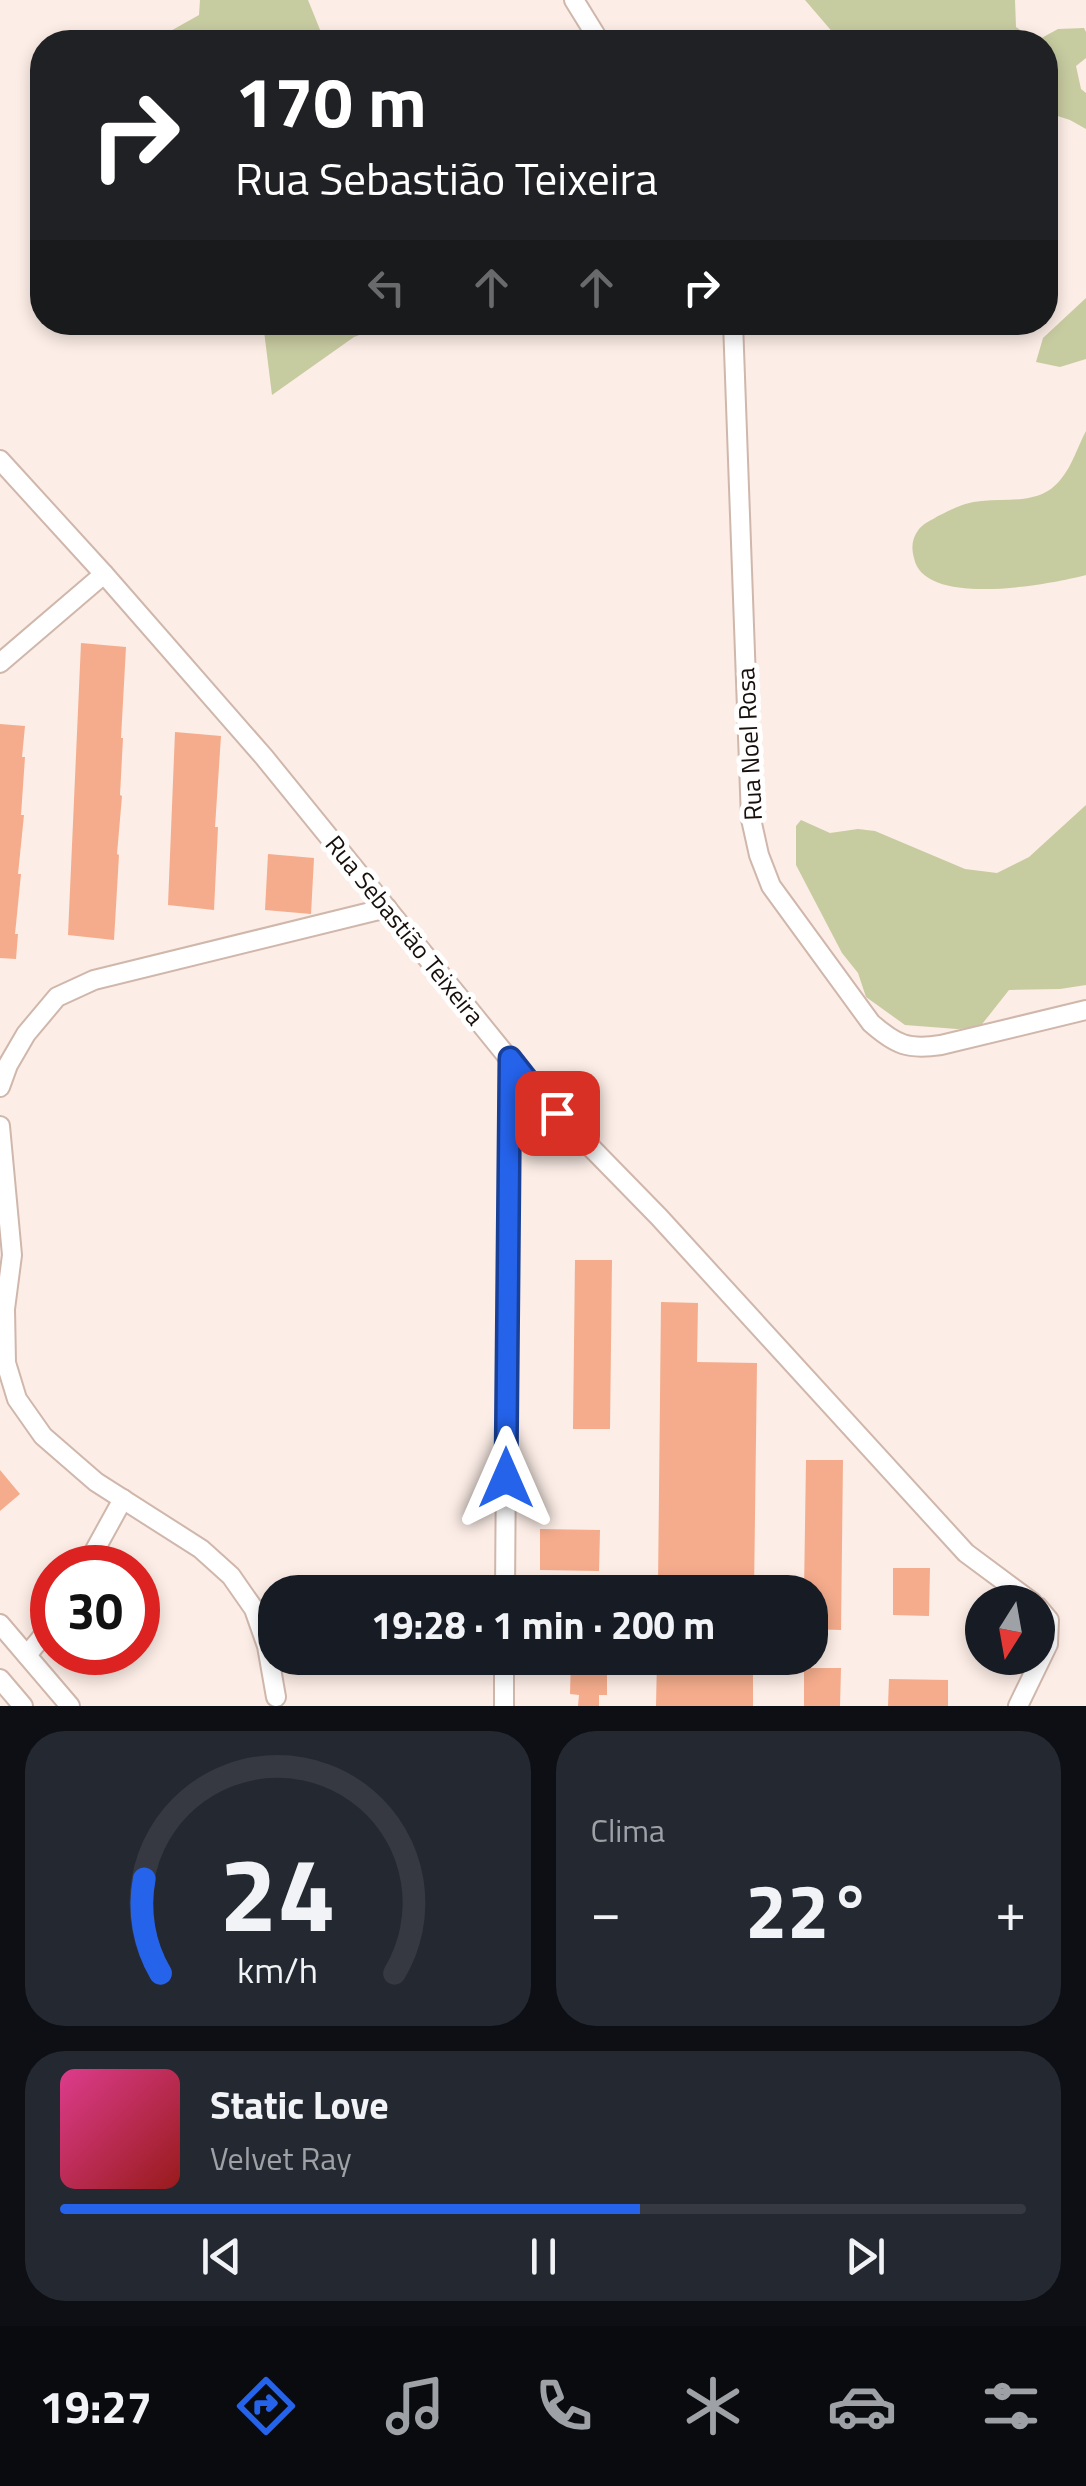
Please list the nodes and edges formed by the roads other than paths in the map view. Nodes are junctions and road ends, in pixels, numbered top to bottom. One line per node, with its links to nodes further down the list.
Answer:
1 (574, 0): 2 (street)
2 (593, 30)
3 (734, 335): 8 (street, Rua Noel Rosa)
4 (0, 460): 5 (street, Rua Sebastião Teixeira)
5 (104, 574): 6 (street); 7 (street, Rua Sebastião Teixeira)
6 (0, 662)
7 (388, 908): 9 (street, Rua Sebastião Teixeira); 10 (street)
8 (1086, 1010)
9 (510, 1058): 14 (street); 15 (street, Rua Sebastião Teixeira)
10 (0, 1087)
11 (0, 1126): 12 (street)
12 (122, 1499): 13 (street); 22 (street)
13 (97, 1545)
14 (505, 1575)
15 (1007, 1585)
16 (0, 1624): 18 (street)
17 (30, 1652): 18 (street)
18 (27, 1656): 24 (street)
19 (504, 1675): 25 (street)
20 (1033, 1675): 26 (street)
21 (0, 1679): 23 (street)
22 (276, 1696)
23 (22, 1706)
24 (70, 1706)
25 (504, 1706)
26 (1018, 1706)

